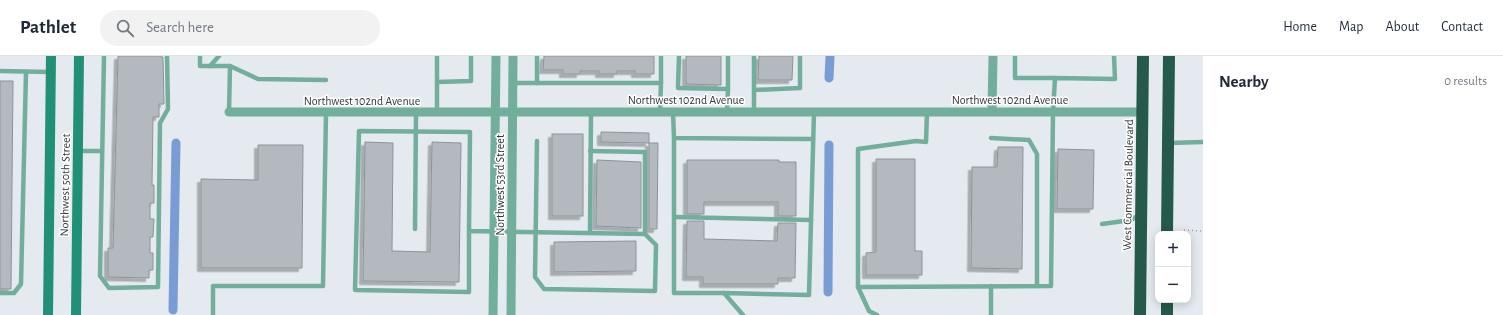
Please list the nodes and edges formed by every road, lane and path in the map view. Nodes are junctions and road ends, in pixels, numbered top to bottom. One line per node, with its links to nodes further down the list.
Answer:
1 (51, 56): 26 (street, Northwest 50th Street)
2 (79, 56): 58 (street, Northwest 50th Street)
3 (104, 56): 59 (lane)
4 (167, 56): 59 (lane)
5 (200, 56): 22 (lane)
6 (219, 56): 22 (lane)
7 (437, 56): 29 (lane)
8 (471, 56): 29 (lane)
9 (496, 56): 40 (street, Northwest 53rd Street)
10 (513, 56): 30 (street, Northwest 53rd Street)
11 (538, 56): 31 (lane)
12 (661, 56): 32 (lane)
13 (679, 56): 33 (lane)
14 (728, 56): 33 (lane)
15 (754, 56): 34 (lane)
16 (800, 56): 34 (lane)
17 (993, 56): 36 (street)
18 (1015, 56): 27 (lane)
19 (1114, 56): 27 (lane)
20 (1143, 56): 49 (highway, West Commercial Boulevard)
21 (1169, 56): 57 (highway)
22 (210, 66): 23 (lane)
23 (230, 66): 28 (lane); 37 (lane)
24 (0, 71): 25 (lane)
25 (26, 72): 26 (lane); 78 (lane)
26 (50, 72): 81 (street, Northwest 50th Street)
27 (1056, 78): 48 (lane)
28 (326, 80)
29 (437, 82): 39 (lane)
30 (513, 83): 31 (lane); 41 (street, Northwest 53rd Street)
31 (537, 83): 32 (lane)
32 (660, 83): 43 (lane)
33 (728, 89): 45 (lane)
34 (754, 90): 46 (lane)
35 (928, 111): 36 (street, Northwest 102nd Avenue); 47 (street, Northwest 102nd Avenue); 77 (lane)
36 (992, 111): 48 (street, Northwest 102nd Avenue)
37 (229, 112): 50 (street, Northwest 102nd Avenue)
38 (416, 112): 39 (street, Northwest 102nd Avenue); 50 (street, Northwest 102nd Avenue); 51 (lane)
39 (437, 112): 40 (street, Northwest 102nd Avenue)
40 (495, 112): 41 (street, Northwest 102nd Avenue); 70 (street, Northwest 53rd Street)
41 (513, 112): 42 (street, Northwest 102nd Avenue); 71 (street, Northwest 53rd Street)
42 (591, 112): 43 (street, Northwest 102nd Avenue); 60 (lane)
43 (660, 112): 44 (street, Northwest 102nd Avenue)
44 (674, 112): 45 (street, Northwest 102nd Avenue); 52 (lane)
45 (727, 112): 46 (street, Northwest 102nd Avenue)
46 (754, 112): 47 (street, Northwest 102nd Avenue)
47 (814, 112): 54 (lane)
48 (1053, 112): 49 (street, Northwest 102nd Avenue); 76 (lane)
49 (1143, 112): 61 (highway, West Commercial Boulevard)
50 (326, 113): 83 (lane)
51 (416, 132): 65 (lane); 67 (lane); 67 (lane)
52 (674, 138): 54 (lane); 62 (lane)
53 (991, 138): 76 (lane)
54 (813, 139): 63 (lane)
55 (537, 141): 72 (lane)
56 (1203, 142): 57 (lane)
57 (1168, 143): 68 (highway)
58 (79, 151): 59 (lane); 82 (street, Northwest 50th Street)
59 (101, 151)
60 (590, 151): 73 (lane); 74 (lane)
61 (1142, 213): 64 (lane); 89 (highway, West Commercial Boulevard)
62 (674, 217): 63 (lane); 79 (lane)
63 (811, 220): 79 (lane)
64 (1102, 224)
65 (415, 229)
66 (1184, 230): 69 (path)
67 (470, 231): 70 (lane)
68 (1168, 231)
69 (1203, 231)
70 (494, 232): 71 (lane); 84 (street, Northwest 53rd Street)
71 (512, 232): 72 (lane); 85 (street, Northwest 53rd Street)
72 (536, 233): 73 (lane); 74 (lane)
73 (590, 233): 74 (lane)
74 (645, 234)
75 (991, 286): 76 (lane); 77 (lane); 88 (lane)
76 (1037, 286)
77 (858, 287): 87 (lane)
78 (0, 293)
79 (724, 293): 86 (lane)
80 (1167, 303): 90 (highway)
81 (48, 315)
82 (76, 315)
83 (213, 315)
84 (493, 315)
85 (510, 315)
86 (743, 315)
87 (877, 315)
88 (991, 315)
89 (1140, 315)
90 (1167, 315)

